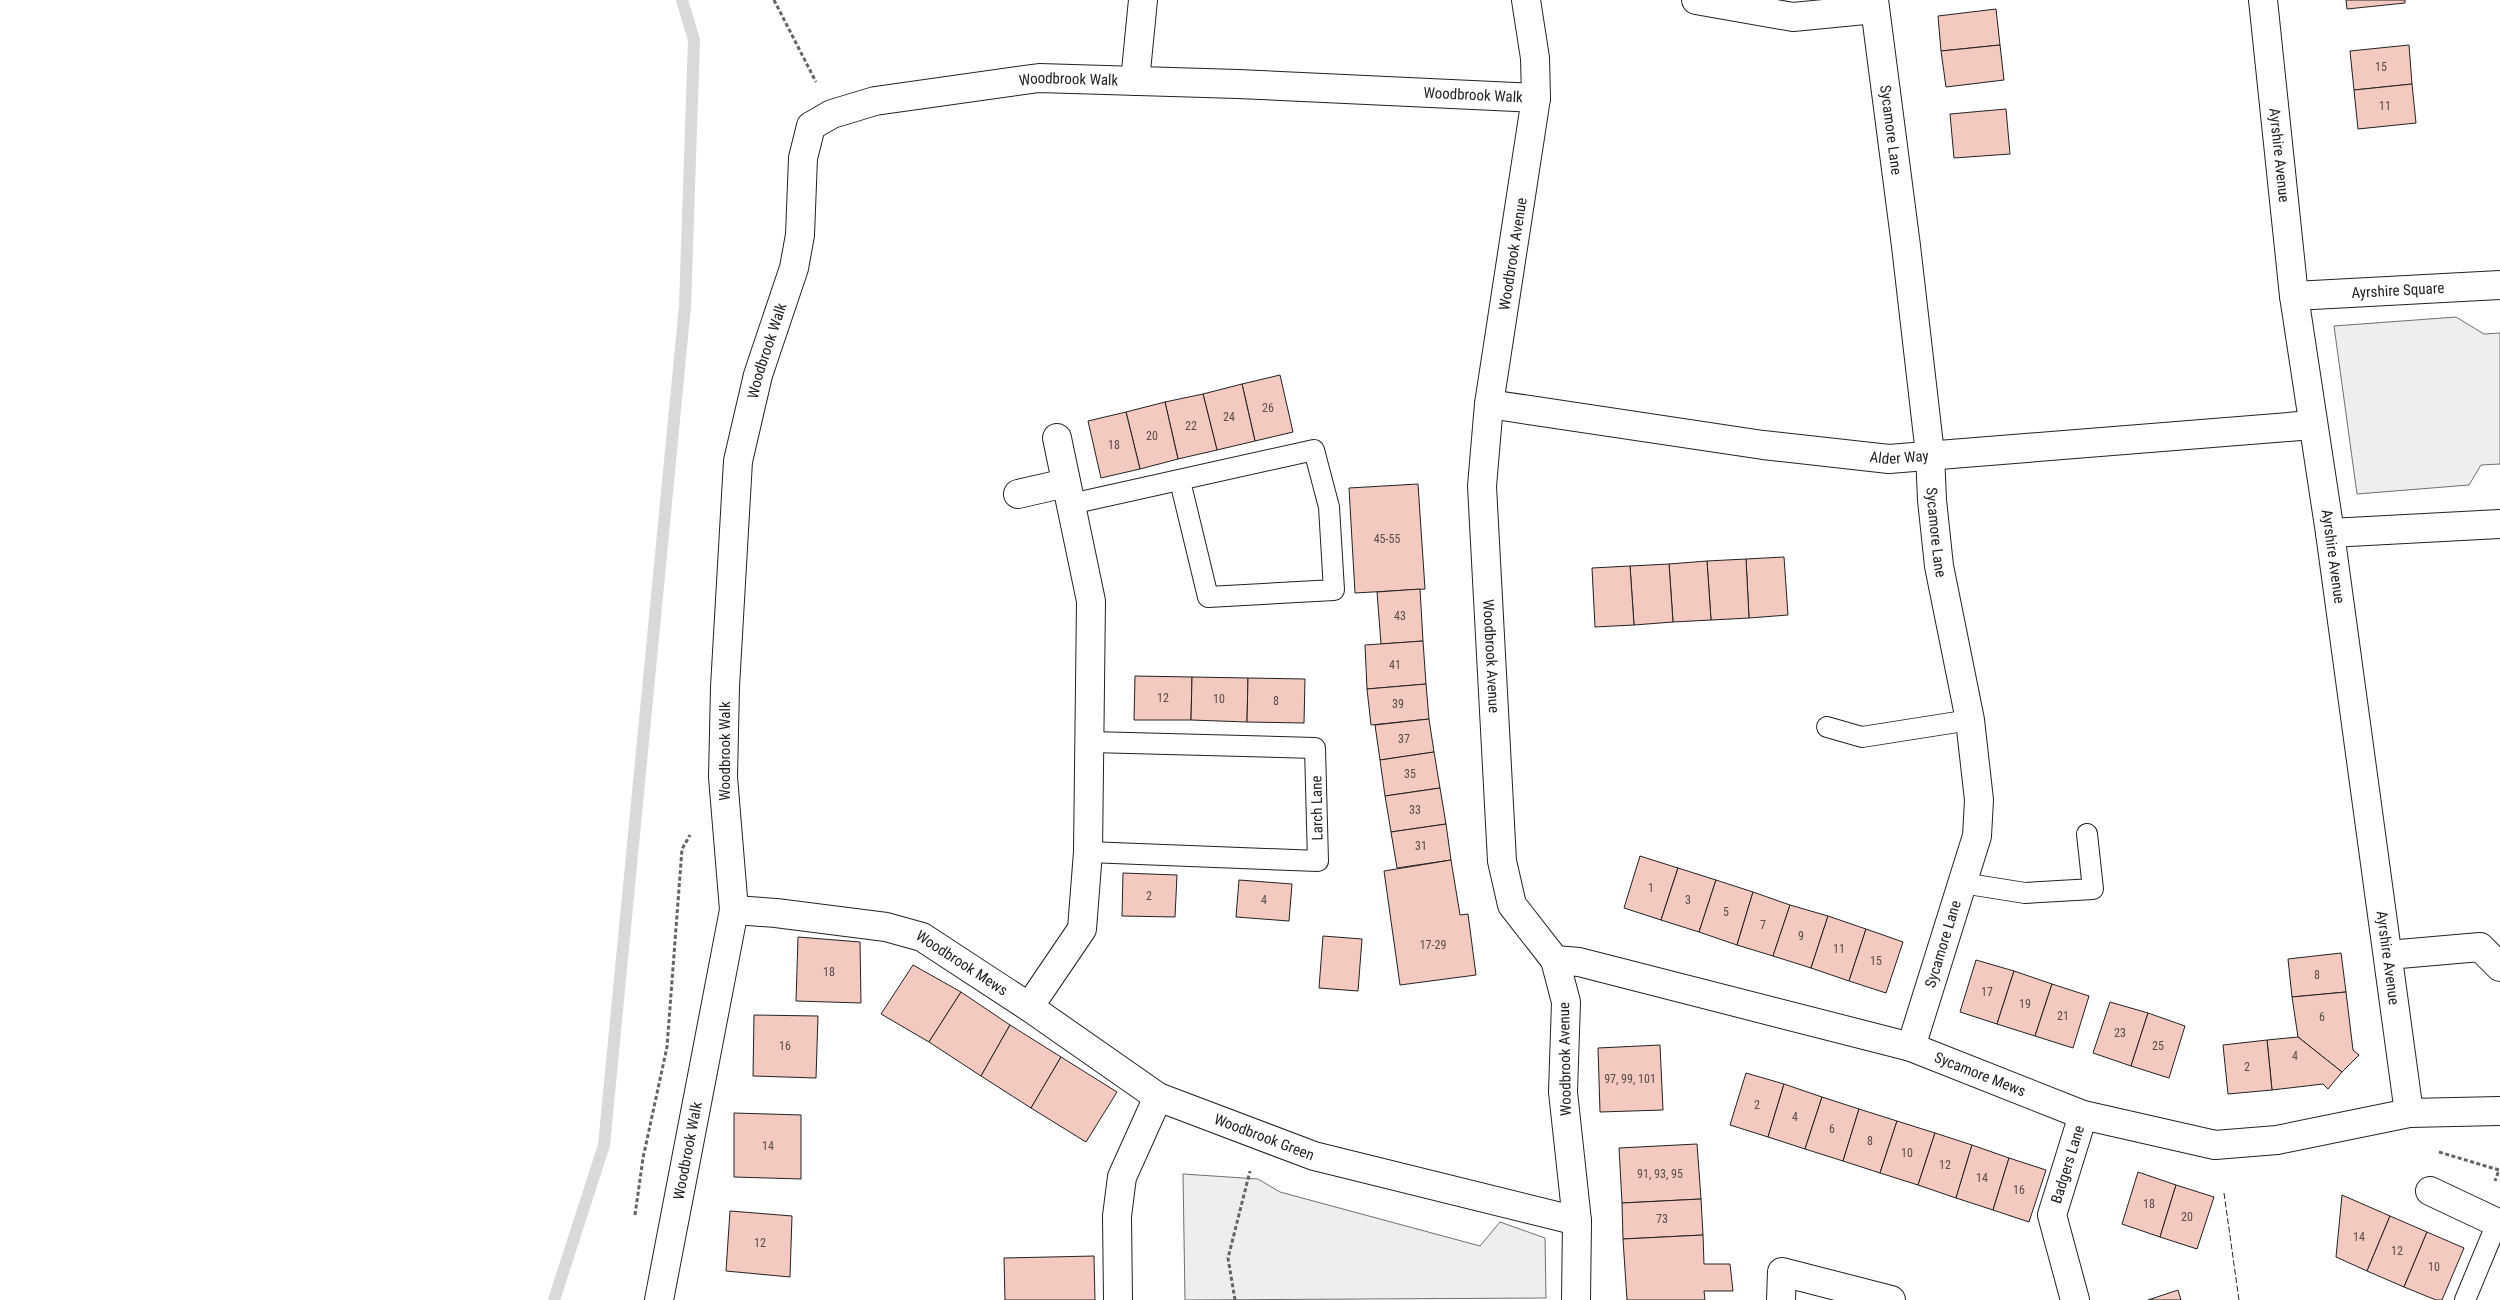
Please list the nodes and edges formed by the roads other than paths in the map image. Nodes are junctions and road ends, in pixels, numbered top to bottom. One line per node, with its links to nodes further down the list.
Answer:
1 (1143, 0): 6 (street)
2 (1526, 0): 7 (street, Woodbrook Avenue)
3 (1696, 0): 5 (street, Sycamore Lane)
4 (2264, 0): 9 (street, Ayrshire Avenue)
5 (1875, 5): 13 (street, Sycamore Lane)
6 (1135, 81): 7 (street, Woodbrook Walk); 25 (street, Woodbrook Walk)
7 (1536, 98): 10 (street, Woodbrook Avenue)
8 (2500, 285): 9 (street, Ayrshire Square)
9 (2294, 296): 11 (street, Ayrshire Avenue)
10 (1489, 404): 13 (street, Alder Way); 27 (street, Woodbrook Avenue)
11 (2312, 425): 13 (street, Alder Way); 18 (street, Ayrshire Avenue)
12 (1057, 438): 16 (street)
13 (1930, 454): 19 (street, Sycamore Lane)
14 (1180, 480): 14 (lane); 16 (lane)
15 (1018, 494): 16 (street)
16 (1069, 494): 21 (street)
17 (2500, 524): 18 (street)
18 (2330, 533): 26 (street, Ayrshire Avenue)
19 (1970, 720): 20 (lane); 24 (street, Sycamore Lane)
20 (1827, 727)
21 (1091, 742): 23 (street); 23 (lane, Larch Lane)
22 (2087, 834): 24 (lane)
23 (1088, 852): 29 (street)
24 (1962, 883): 30 (street, Sycamore Lane)
25 (734, 910): 29 (street, Woodbrook Mews); 38 (street, Woodbrook Walk)
26 (2388, 955): 28 (street); 33 (street, Ayrshire Avenue)
27 (1555, 960): 30 (street, Sycamore Mews); 36 (street, Woodbrook Avenue)
28 (2500, 967)
29 (1029, 1007): 31 (street, Woodbrook Mews)
30 (1910, 1047): 34 (street, Sycamore Mews)
31 (1158, 1097): 36 (street, Woodbrook Green); 39 (street)
32 (2500, 1111): 33 (street, Sycamore Mews)
33 (2409, 1114): 34 (street, Sycamore Mews)
34 (2083, 1115): 43 (street, Badgers Lane)
35 (2430, 1191): 37 (street)
36 (1577, 1221): 40 (street, Woodbrook Avenue)
37 (2499, 1224): 44 (lane)
38 (659, 1300)
39 (1118, 1300)
40 (1576, 1300)
41 (1781, 1300): 42 (street)
42 (1891, 1300)
43 (2075, 1300)
44 (2465, 1300)

